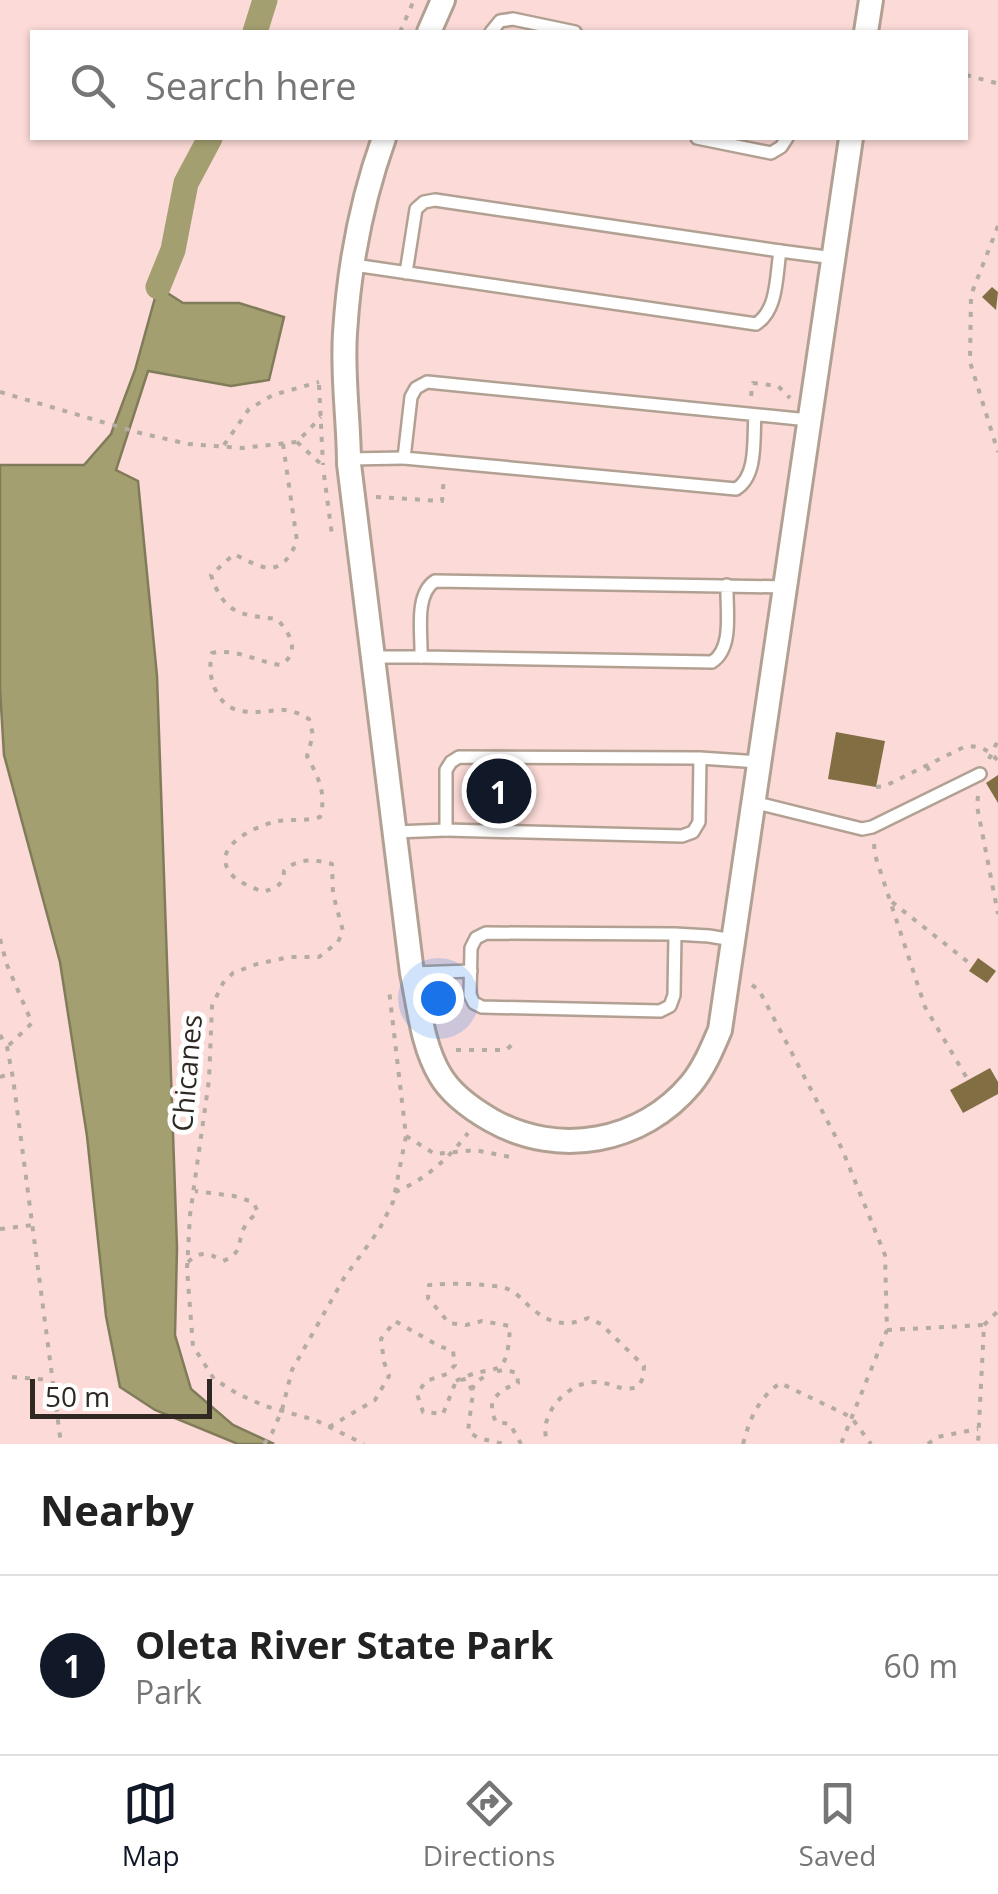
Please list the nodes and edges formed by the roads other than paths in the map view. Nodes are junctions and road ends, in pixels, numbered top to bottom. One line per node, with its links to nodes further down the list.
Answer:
1 (444, 0): 3 (street)
2 (871, 0): 6 (street)
3 (430, 30)
4 (493, 30): 5 (lane)
5 (565, 30)
6 (866, 30)
7 (383, 140): 13 (street)
8 (706, 140): 9 (lane)
9 (786, 140)
10 (851, 140): 12 (street)
11 (780, 251): 12 (lane); 14 (lane); 14 (lane)
12 (834, 258): 15 (street)
13 (354, 265): 14 (lane); 18 (street)
14 (406, 273)
15 (805, 410): 16 (lane); 20 (street)
16 (754, 415): 17 (lane); 17 (lane)
17 (404, 458): 18 (lane)
18 (350, 462): 21 (street)
19 (726, 584): 20 (lane); 22 (lane); 22 (lane)
20 (786, 587): 24 (street)
21 (373, 656): 22 (lane); 28 (street)
22 (422, 657)
23 (700, 758): 24 (lane); 27 (lane); 27 (lane)
24 (758, 762): 26 (street)
25 (980, 774): 26 (lane)
26 (754, 802): 30 (street)
27 (446, 830): 28 (lane)
28 (395, 832): 32 (street)
29 (675, 934): 30 (lane); 31 (lane); 31 (lane)
30 (733, 940): 32 (street)
31 (471, 971): 32 (lane)
32 (412, 972)

